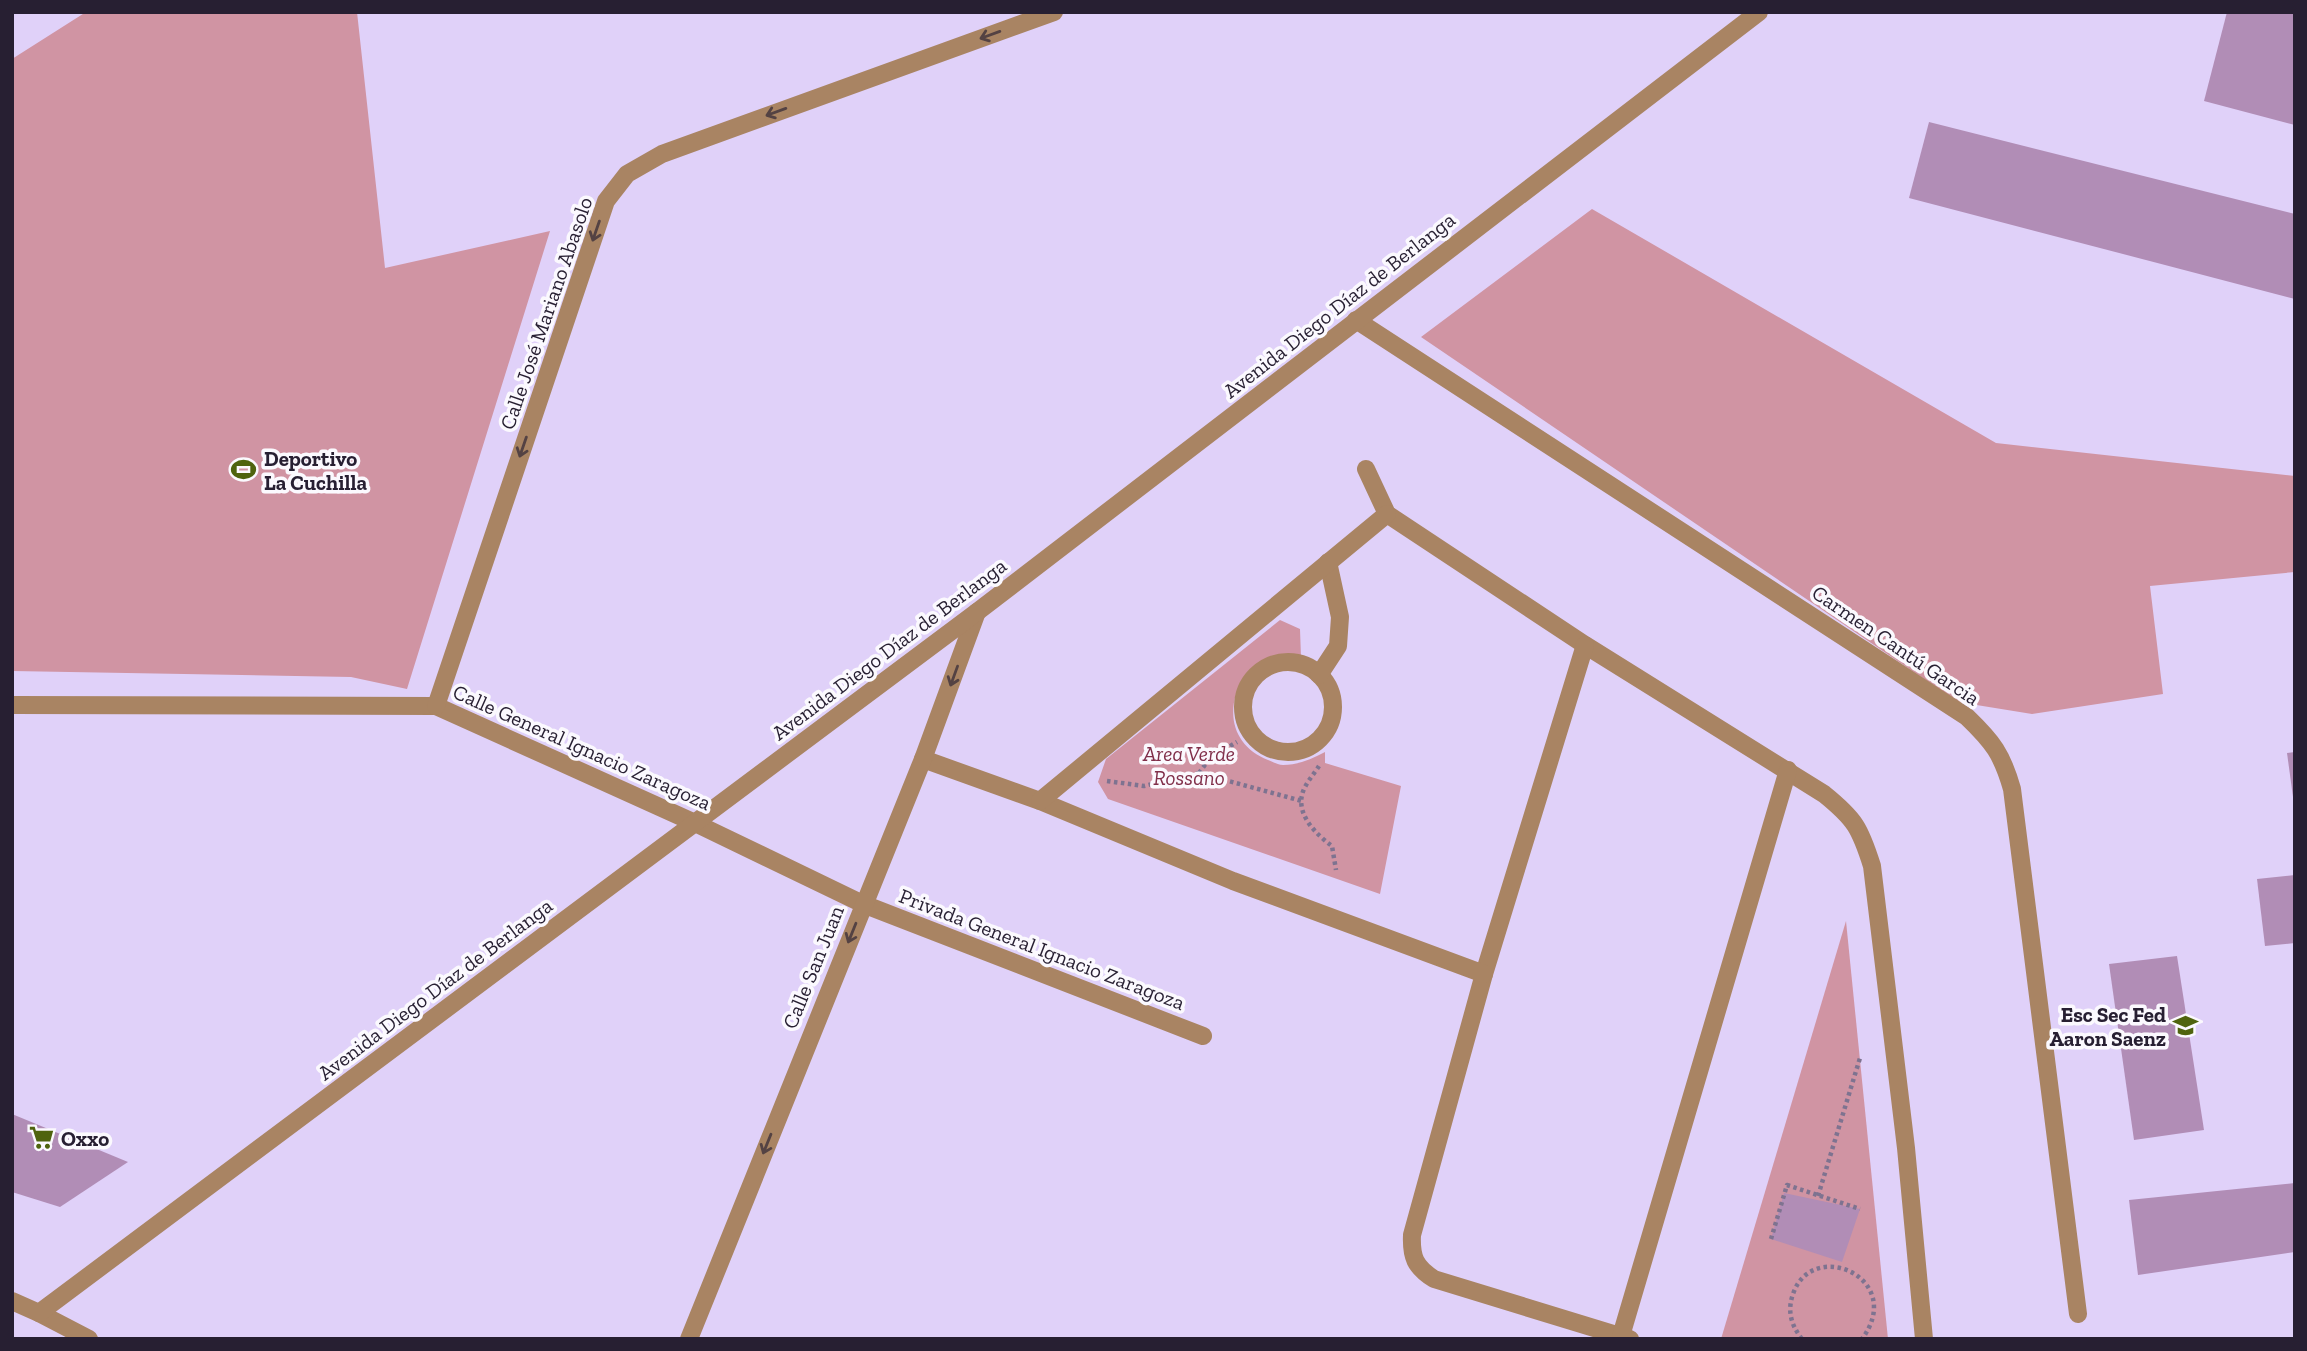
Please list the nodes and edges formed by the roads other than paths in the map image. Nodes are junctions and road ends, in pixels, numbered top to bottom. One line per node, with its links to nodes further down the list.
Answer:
1 (1054, 12): 11 (street, Calle José Mariano Abasolo, one-way to 11)
2 (1759, 12): 3 (street, Avenida Diego Díaz de Berlanga)
3 (1356, 320): 7 (street, Avenida Diego Díaz de Berlanga); 21 (street, Carmen Cantú Garcia)
4 (1366, 469): 5 (street)
5 (1387, 514): 6 (street); 8 (street)
6 (1328, 562): 9 (street); 14 (street)
7 (978, 612): 12 (street, Calle San Juan, one-way to 12); 15 (street, Avenida Diego Díaz de Berlanga)
8 (1586, 645): 13 (street); 17 (street)
9 (1319, 675): 9 (street)
10 (12, 706): 11 (street, Calle General Ignacio Zaragoza)
11 (436, 706): 15 (street, Calle General Ignacio Zaragoza)
12 (923, 759): 14 (street); 16 (street, Calle San Juan)
13 (1788, 770): 22 (street); 25 (street)
14 (1040, 801): 17 (street)
15 (695, 823): 16 (street, Calle General Ignacio Zaragoza); 20 (street, Avenida Diego Díaz de Berlanga)
16 (863, 904): 18 (street, Privada General Ignacio Zaragoza); 24 (street, Calle San Juan, one-way to 24)
17 (1484, 974): 22 (street)
18 (1203, 1036)
19 (12, 1300): 20 (street)
20 (39, 1313): 23 (street)
21 (2078, 1314)
22 (1625, 1337)
23 (89, 1339)
24 (690, 1339)
25 (1924, 1339)

